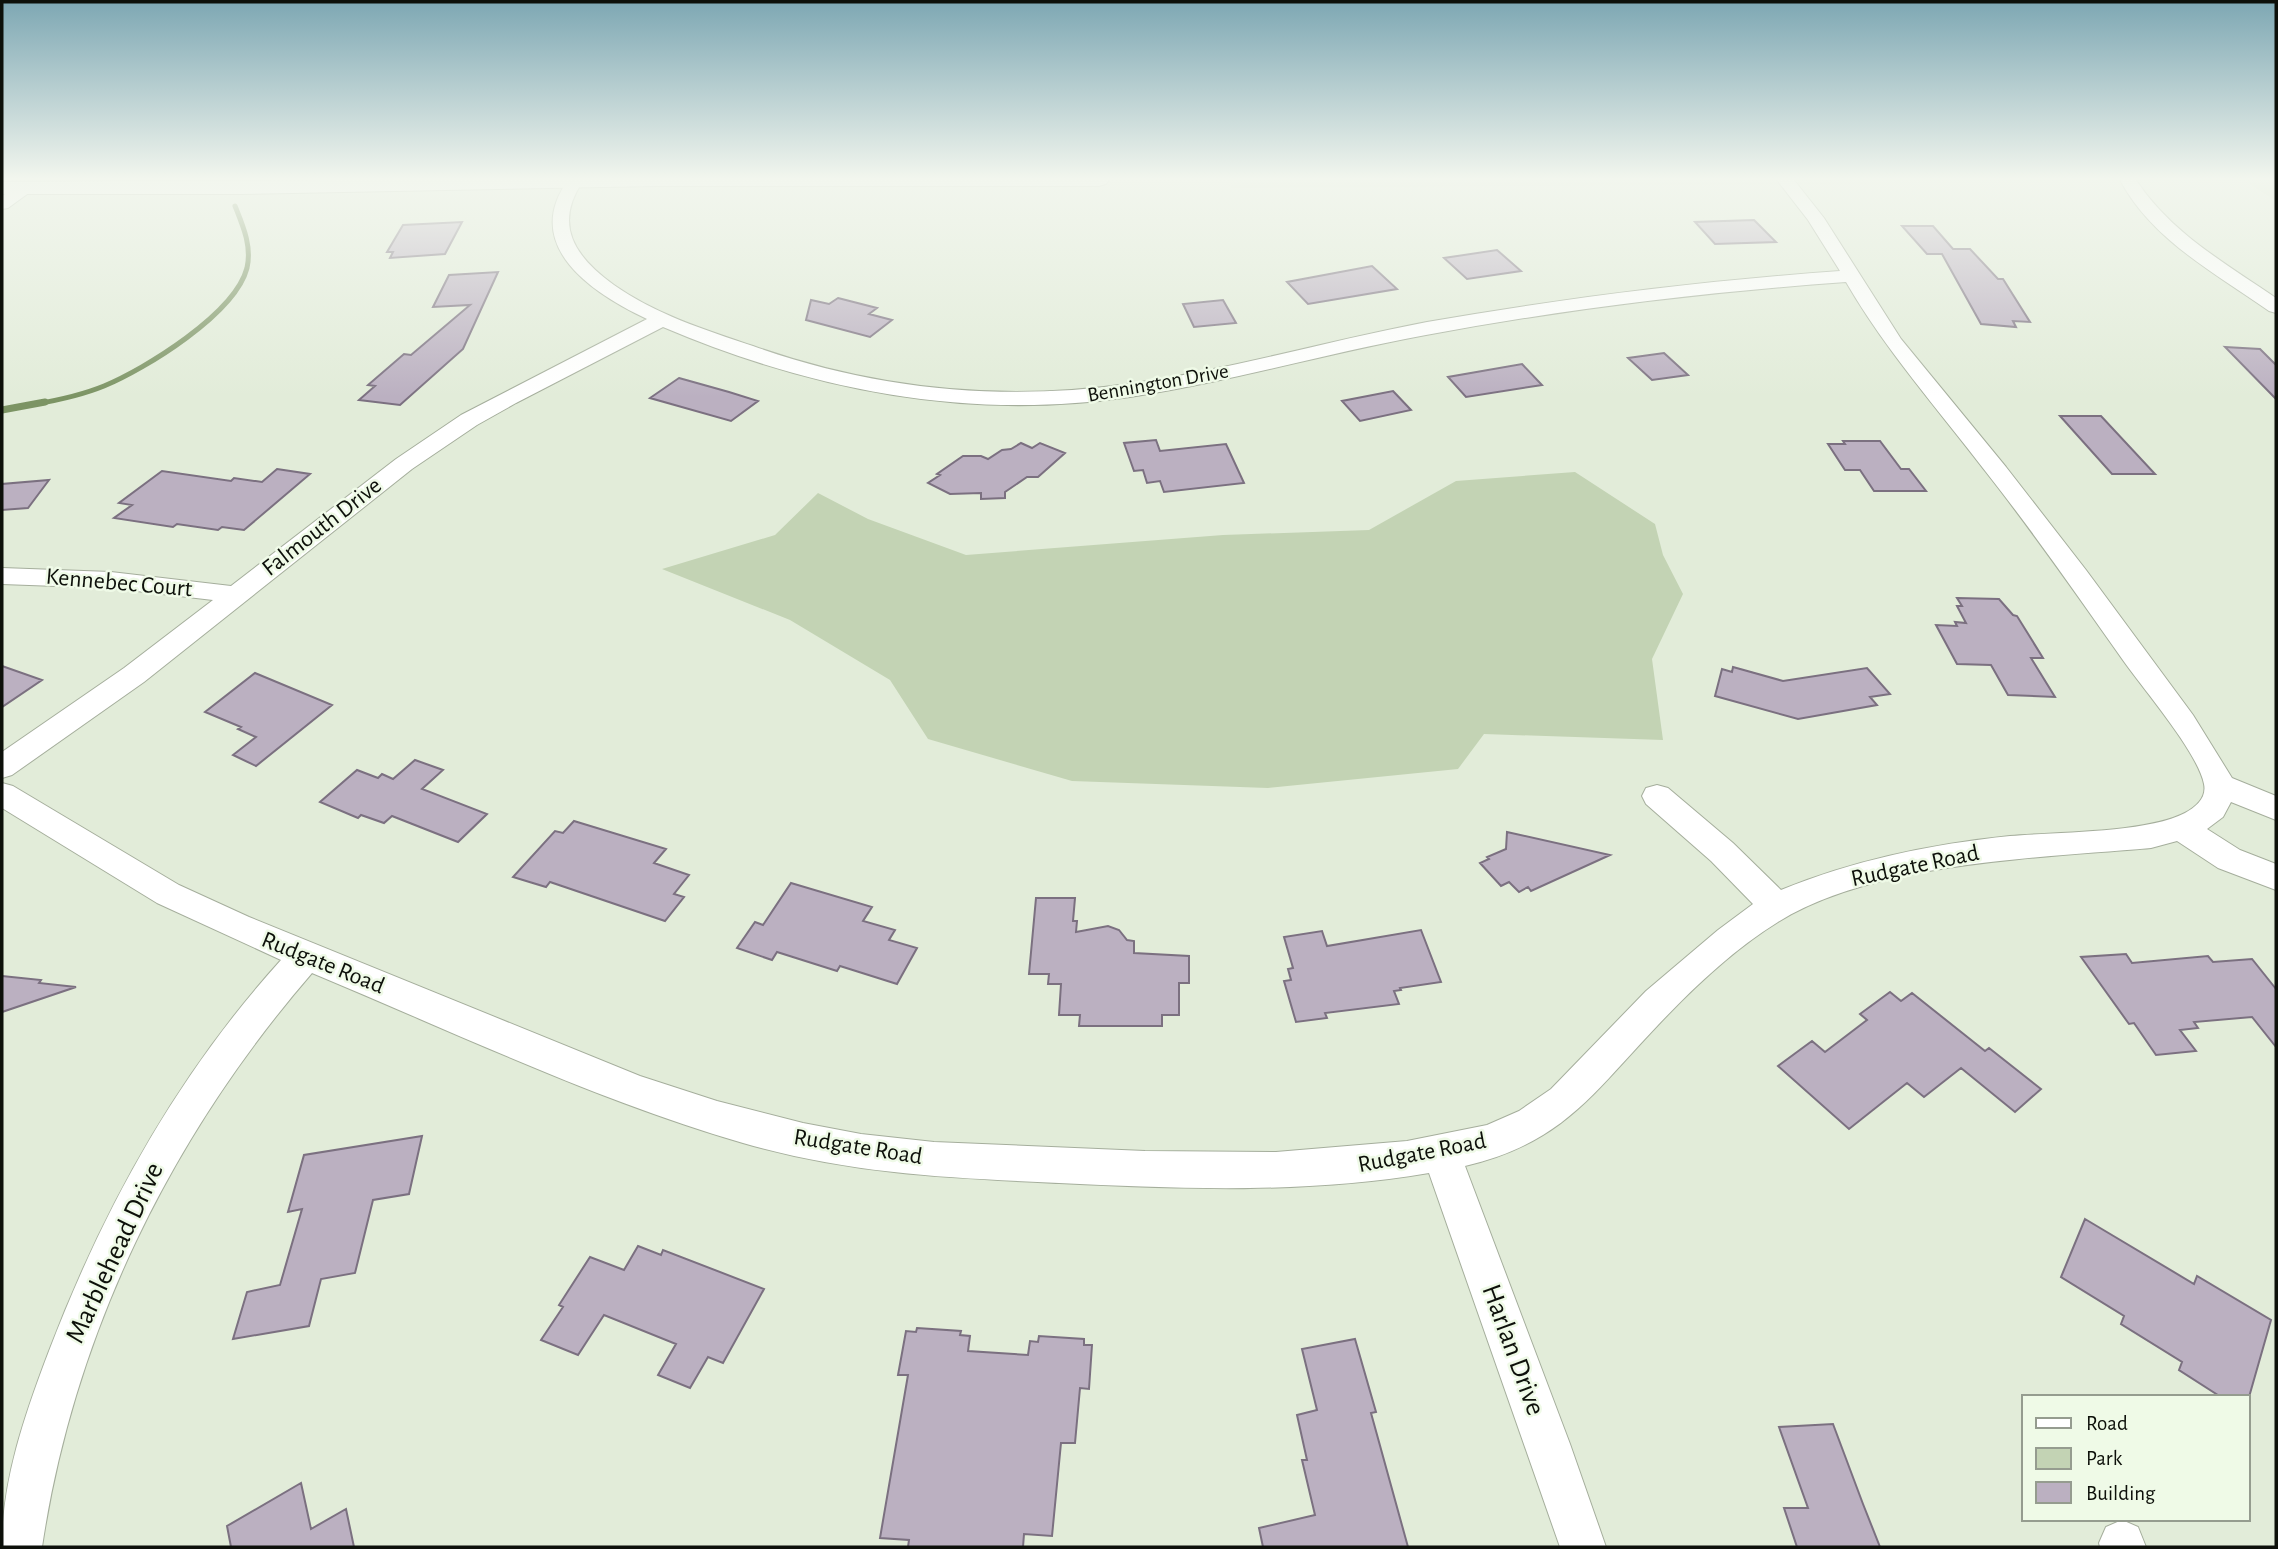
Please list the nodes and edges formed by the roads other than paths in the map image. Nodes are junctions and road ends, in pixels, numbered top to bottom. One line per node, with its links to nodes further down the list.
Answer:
1 (569, 252): 6 (street, Bennington Drive)
2 (1837, 252): 4 (street)
3 (2201, 252): 5 (street)
4 (1852, 276): 6 (street, Bennington Drive); 10 (street)
5 (2276, 307)
6 (663, 319): 8 (street, Falmouth Drive)
7 (2, 576): 8 (street, Kennebec Court)
8 (236, 596): 9 (street, Falmouth Drive)
9 (2, 767)
10 (2220, 785): 13 (street); 14 (street, Rudgate Road)
11 (2, 794): 17 (street, Rudgate Road)
12 (1657, 796): 16 (street)
13 (2276, 808)
14 (2181, 828): 15 (street); 16 (street, Rudgate Road)
15 (2276, 877)
16 (1777, 907): 18 (street, Rudgate Road)
17 (304, 957): 18 (street, Rudgate Road); 19 (street, Marblehead Drive)
18 (1441, 1154): 20 (street, Harlan Drive)
19 (19, 1547)
20 (1583, 1547)

